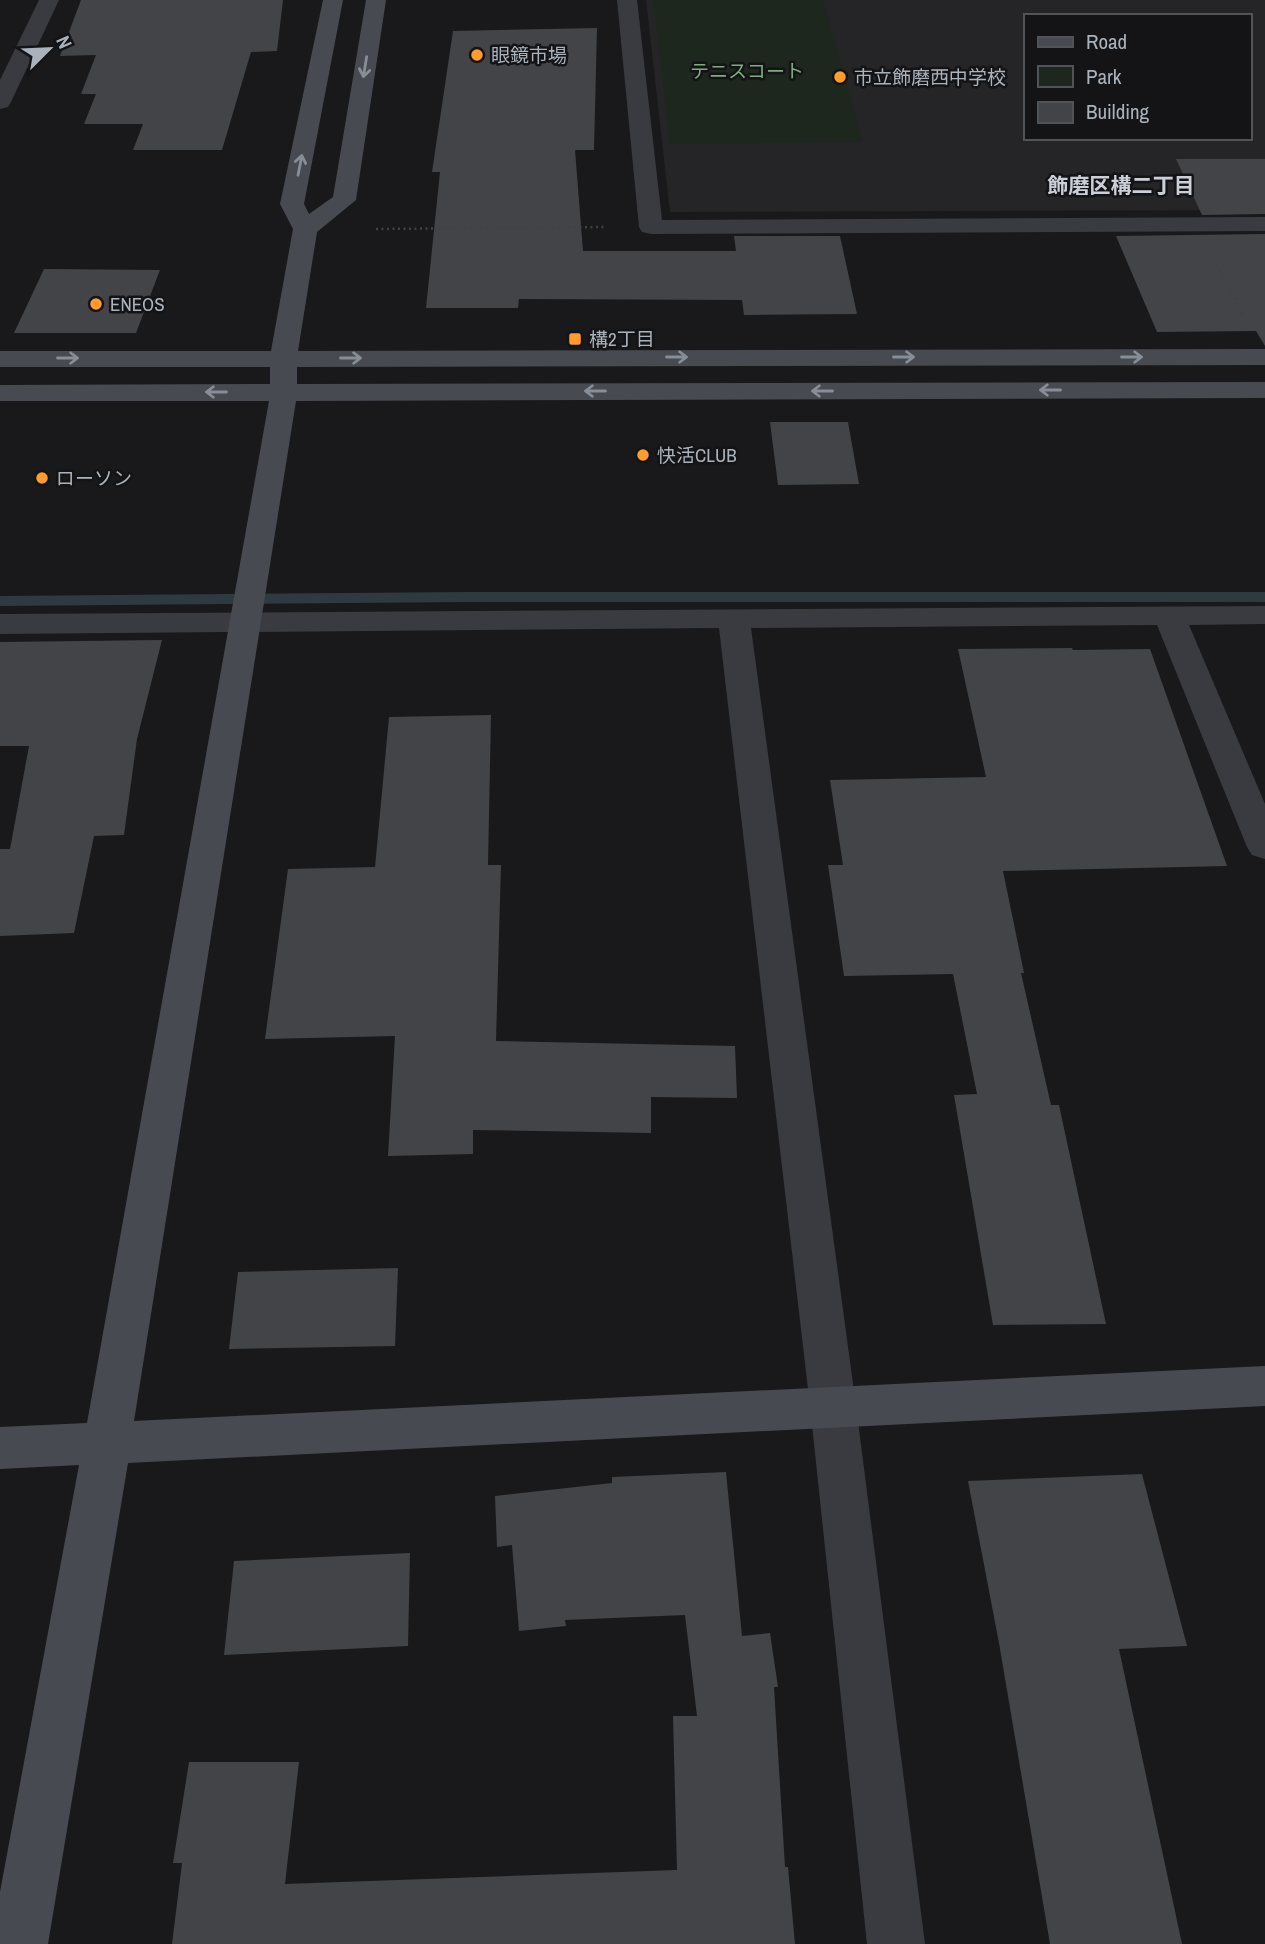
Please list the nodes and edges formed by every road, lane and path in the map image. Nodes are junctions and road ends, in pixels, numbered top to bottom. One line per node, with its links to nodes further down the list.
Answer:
1 (49, 0): 5 (street)
2 (333, 0): 9 (street, one-way to 2)
3 (376, 0): 9 (street, one-way to 9)
4 (627, 0): 8 (street)
5 (0, 102)
6 (1265, 223): 7 (street)
7 (1197, 224): 8 (street); 10 (path)
8 (651, 227): 9 (path)
9 (305, 229): 12 (street)
10 (1265, 357): 12 (street, one-way to 10)
11 (0, 359): 12 (street, one-way to 12)
12 (284, 375): 13 (street, one-way to 12); 14 (street, one-way to 14); 18 (street)
13 (1265, 390)
14 (0, 393)
15 (1265, 615): 16 (street)
16 (1170, 617): 17 (street); 20 (street)
17 (734, 620): 18 (street); 22 (street)
18 (245, 622): 19 (street); 23 (street)
19 (0, 624)
20 (1265, 847)
21 (1265, 1386): 22 (street)
22 (832, 1406): 23 (street); 26 (street)
23 (107, 1443): 24 (street); 25 (street)
24 (0, 1448)
25 (19, 1944)
26 (896, 1944)

